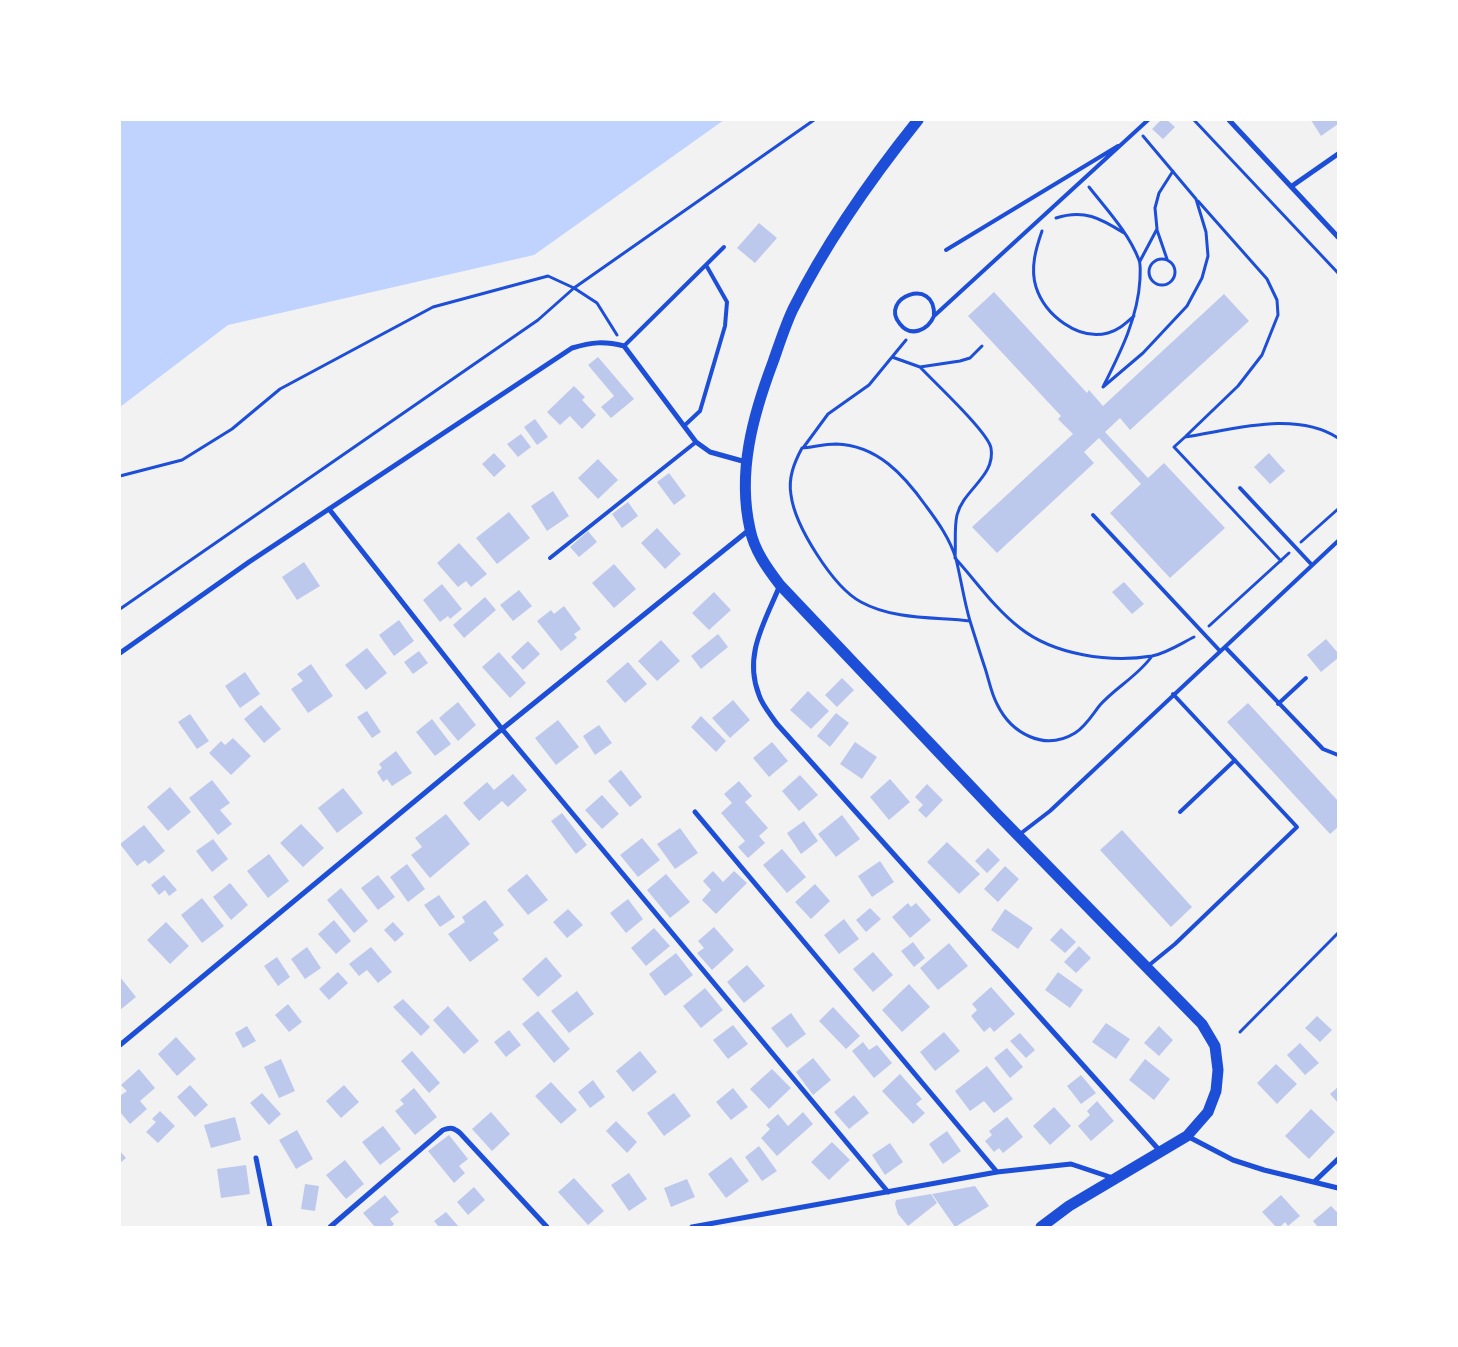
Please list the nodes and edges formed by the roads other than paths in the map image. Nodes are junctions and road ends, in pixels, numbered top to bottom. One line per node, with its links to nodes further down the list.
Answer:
1 (918, 120): 15 (highway)
2 (1148, 120): 4 (lane)
3 (1229, 120): 6 (street)
4 (1125, 141): 9 (lane); 11 (lane)
5 (1338, 154): 6 (street)
6 (1292, 186): 7 (street)
7 (1338, 237)
8 (724, 247): 10 (lane)
9 (946, 250)
10 (706, 265): 12 (lane); 13 (lane)
11 (934, 316): 11 (lane)
12 (624, 346): 13 (street); 17 (street)
13 (684, 426): 14 (street)
14 (696, 442): 15 (street); 21 (lane)
15 (747, 462): 19 (highway)
16 (1240, 488): 22 (lane)
17 (329, 509): 26 (street); 30 (street)
18 (1093, 515): 25 (lane)
19 (750, 530): 23 (highway); 30 (street)
20 (1338, 541): 22 (lane)
21 (550, 558)
22 (1312, 565): 24 (lane)
23 (780, 585): 35 (highway); 39 (street)
24 (1224, 647): 25 (lane); 29 (lane)
25 (1220, 651): 28 (lane)
26 (120, 653)
27 (1306, 678): 29 (lane)
28 (1173, 694): 32 (lane); 35 (lane)
29 (1278, 704): 31 (lane)
30 (502, 729): 37 (street); 46 (street)
31 (1338, 755)
32 (1235, 760): 34 (lane); 36 (lane)
33 (695, 812): 42 (street)
34 (1180, 812)
35 (1018, 835): 36 (highway)
36 (1146, 967): 38 (highway)
37 (120, 1045)
38 (1187, 1136): 39 (highway); 44 (street)
39 (1161, 1152): 43 (highway)
40 (256, 1158): 48 (street)
41 (1338, 1159): 44 (street)
42 (997, 1172): 43 (street); 46 (street)
43 (1114, 1178): 47 (highway)
44 (1315, 1182): 45 (street)
45 (1338, 1188)
46 (888, 1192): 51 (street)
47 (1046, 1225)
48 (270, 1227)
49 (330, 1227): 50 (street)
50 (547, 1227)
51 (692, 1227)

